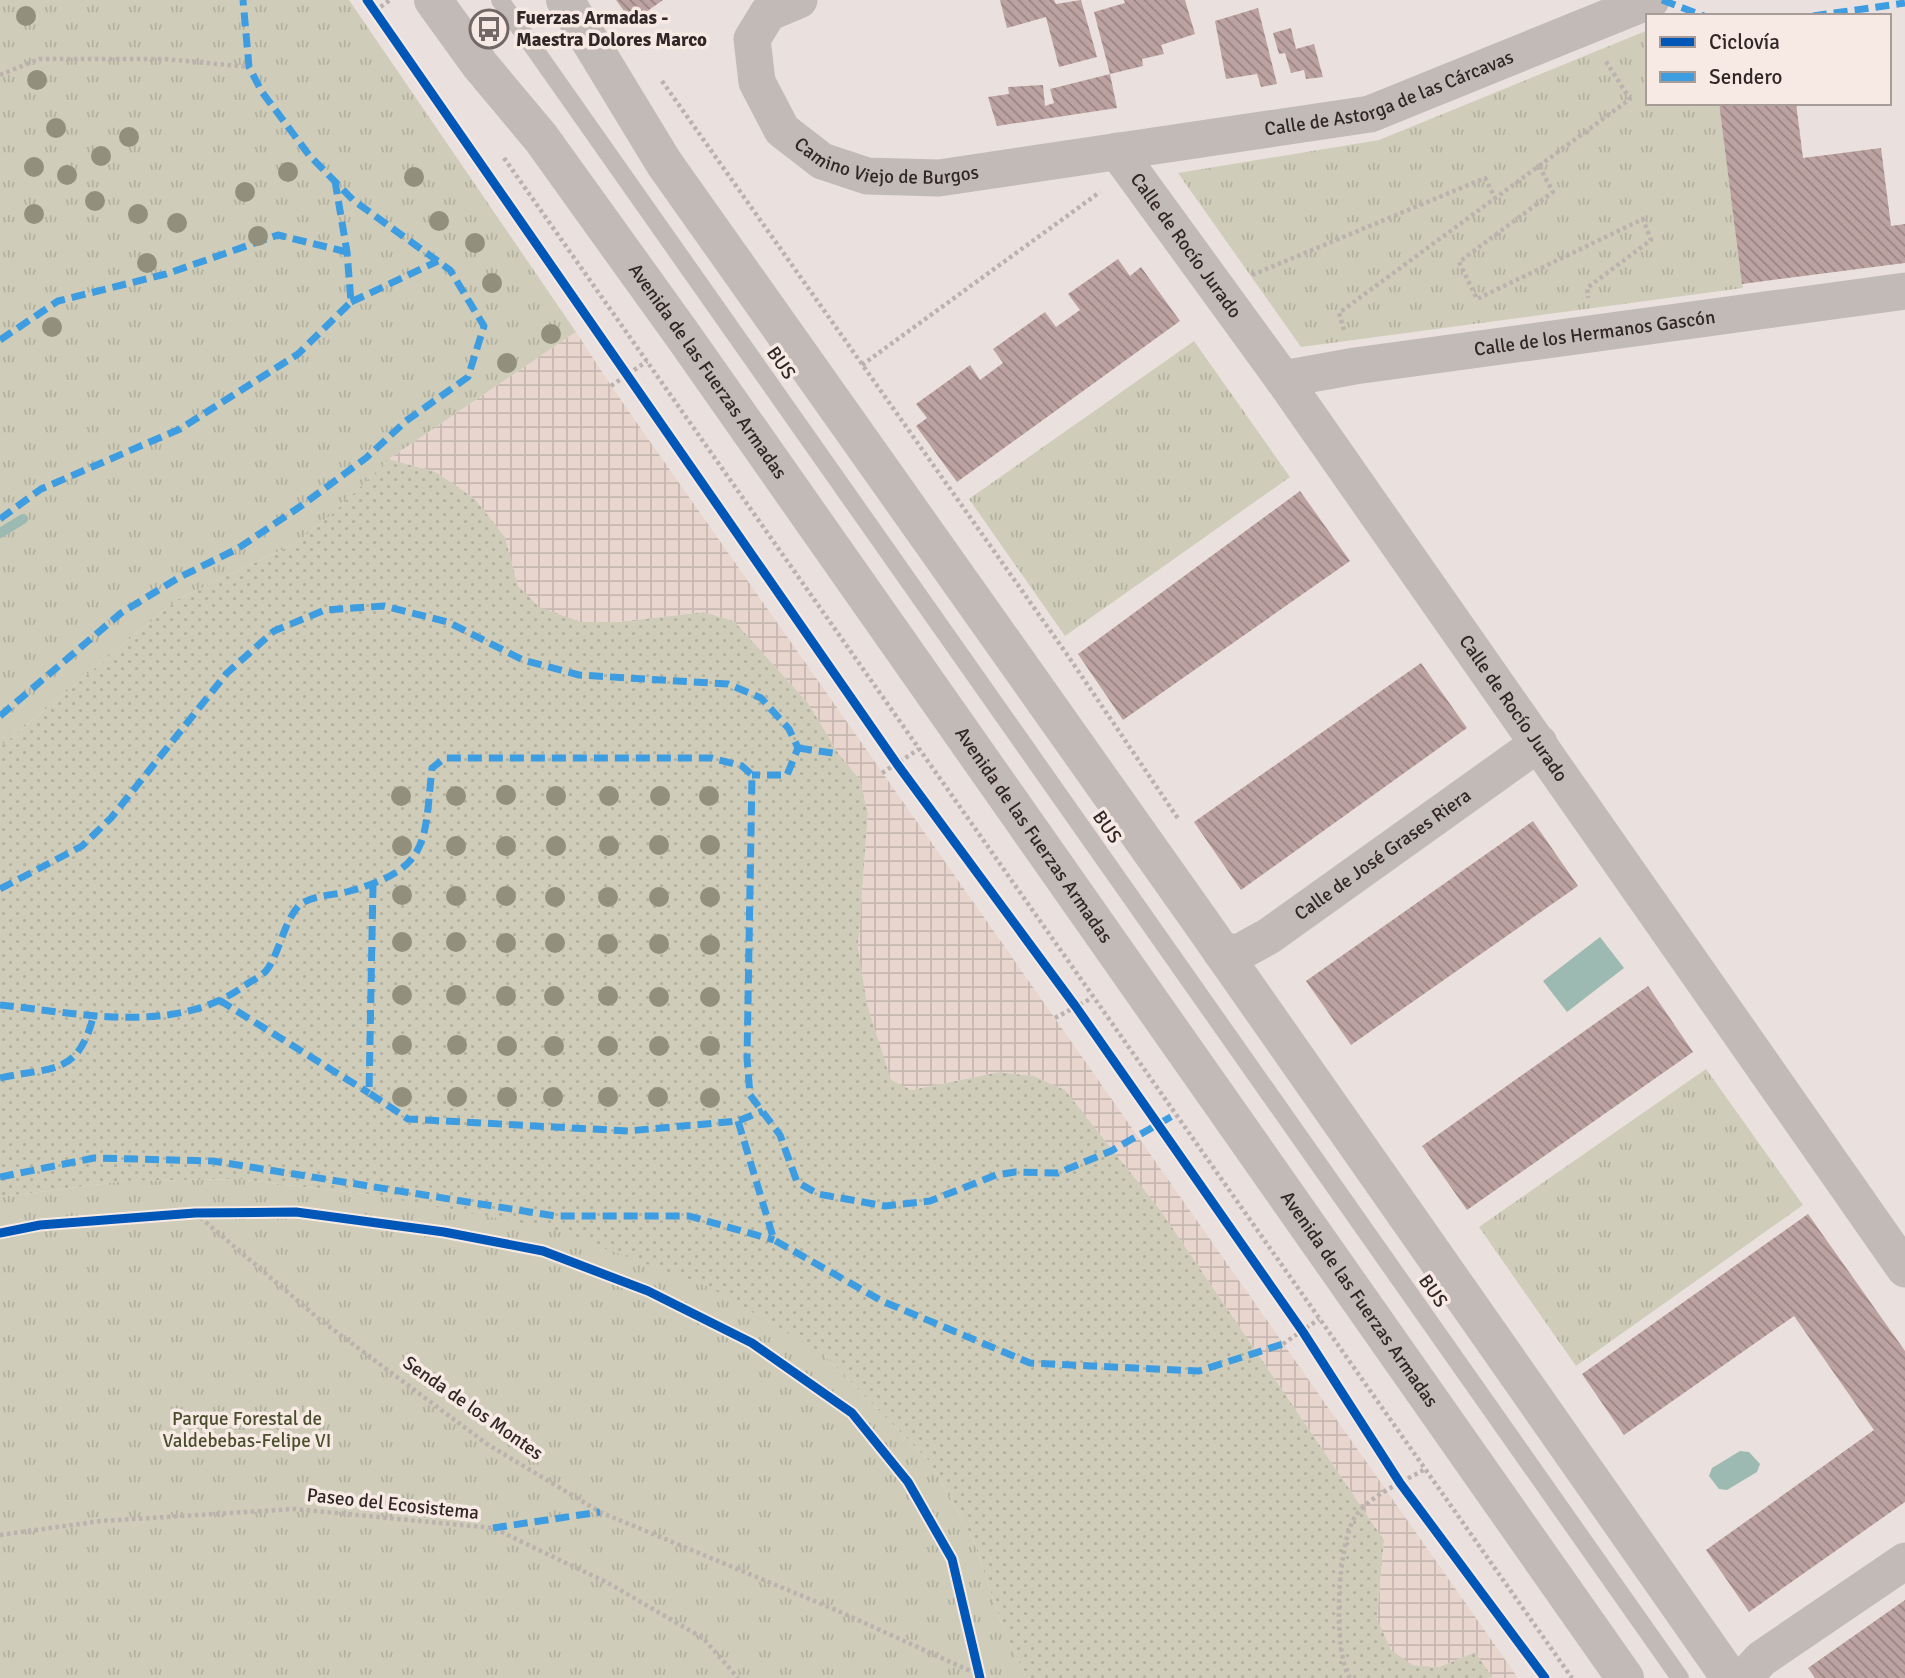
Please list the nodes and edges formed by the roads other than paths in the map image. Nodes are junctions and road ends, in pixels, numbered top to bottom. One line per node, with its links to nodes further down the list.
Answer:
1 (433, 0): 13 (street, Avenida de las Fuerzas Armadas)
2 (500, 0): 14 (lane, BUS)
3 (565, 0): 10 (street)
4 (799, 0): 6 (street, Camino Viejo de Burgos)
5 (1651, 0): 6 (street, Calle de Astorga de las Cárcavas)
6 (1117, 151): 8 (street, Calle de Rocío Jurado)
7 (1905, 291): 8 (street, Calle de los Hermanos Gascón)
8 (1283, 379): 9 (street, Calle de Rocío Jurado)
9 (1539, 743): 10 (street, Calle de José Grases Riera); 11 (street, Calle de Rocío Jurado)
10 (1221, 952): 15 (street)
11 (1905, 1269)
12 (1905, 1561): 16 (street)
13 (1625, 1678)
14 (1680, 1678)
15 (1730, 1678)
16 (1744, 1678)

